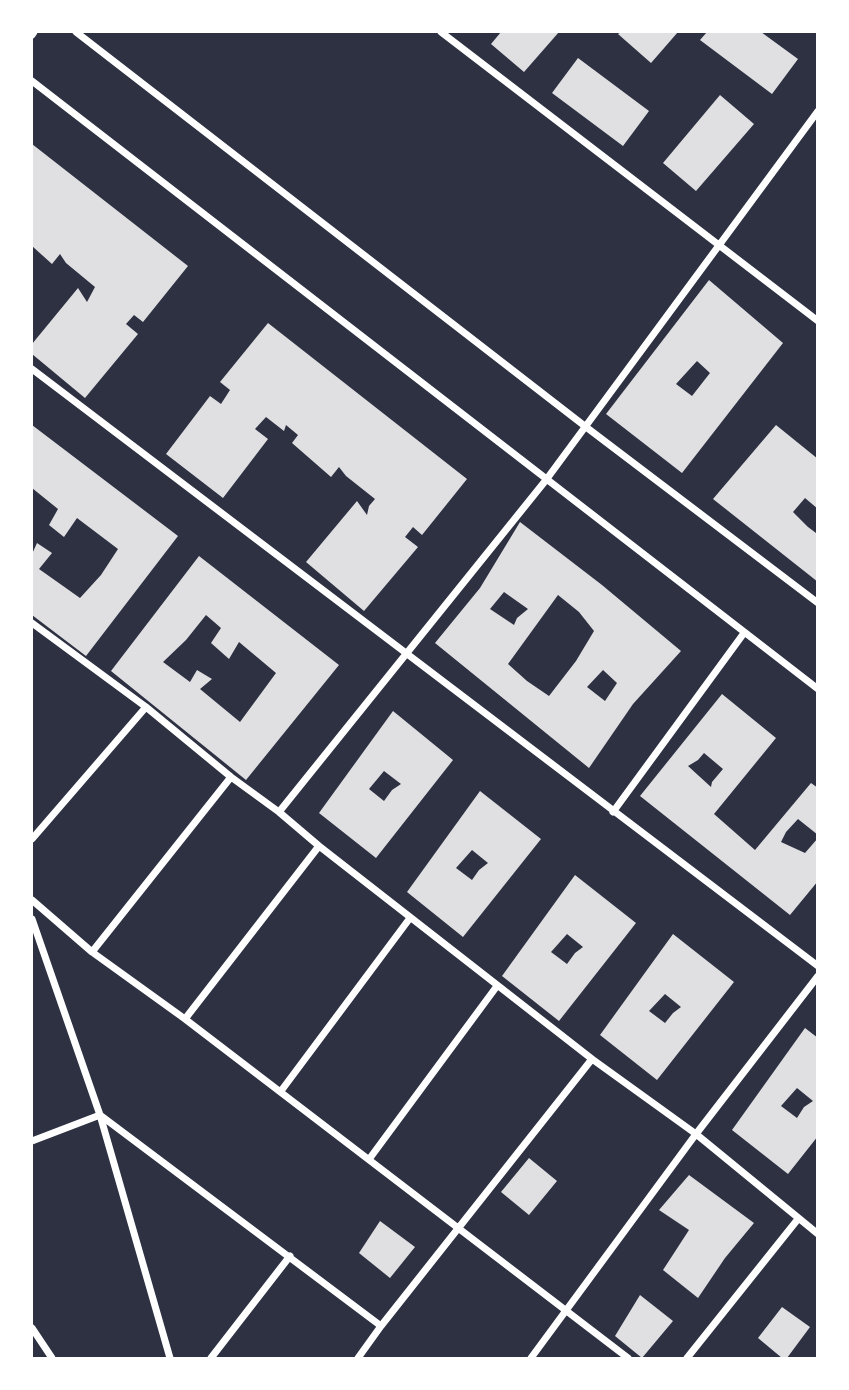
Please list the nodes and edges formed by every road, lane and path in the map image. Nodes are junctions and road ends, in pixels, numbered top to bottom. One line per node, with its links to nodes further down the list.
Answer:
1 (76, 32): 8 (street)
2 (441, 32): 5 (street)
3 (32, 81): 9 (street)
4 (817, 111): 5 (street)
5 (718, 247): 6 (street); 8 (street)
6 (817, 321)
7 (32, 369): 13 (street)
8 (586, 427): 9 (street); 10 (street)
9 (546, 480): 12 (street); 13 (street)
10 (817, 603)
11 (32, 623): 15 (street)
12 (744, 633): 14 (street); 18 (street)
13 (405, 655): 17 (street); 18 (street)
14 (817, 689)
15 (146, 707): 16 (street); 19 (street)
16 (231, 776): 17 (street); 24 (street)
17 (279, 812): 20 (street)
18 (613, 812): 25 (street)
19 (32, 839)
20 (318, 846): 22 (street); 28 (street)
21 (32, 900): 24 (street)
22 (410, 918): 27 (street); 30 (street)
23 (32, 919): 31 (street)
24 (92, 952): 28 (street)
25 (817, 966)
26 (817, 976): 32 (street)
27 (497, 986): 29 (street); 34 (street)
28 (185, 1018): 30 (street)
29 (592, 1059): 32 (street); 36 (street)
30 (281, 1091): 34 (street)
31 (100, 1115): 33 (street); 38 (street); 43 (street)
32 (695, 1133): 35 (street); 39 (street)
33 (32, 1141)
34 (370, 1158): 36 (street)
35 (798, 1219): 37 (street); 48 (street)
36 (457, 1228): 39 (street); 40 (street)
37 (817, 1234)
38 (290, 1256): 40 (street); 44 (street)
39 (566, 1310): 46 (street); 47 (street)
40 (381, 1326): 45 (street)
41 (32, 1328): 42 (street)
42 (52, 1359)
43 (170, 1359)
44 (211, 1359)
45 (358, 1359)
46 (531, 1359)
47 (628, 1359)
48 (687, 1359)

